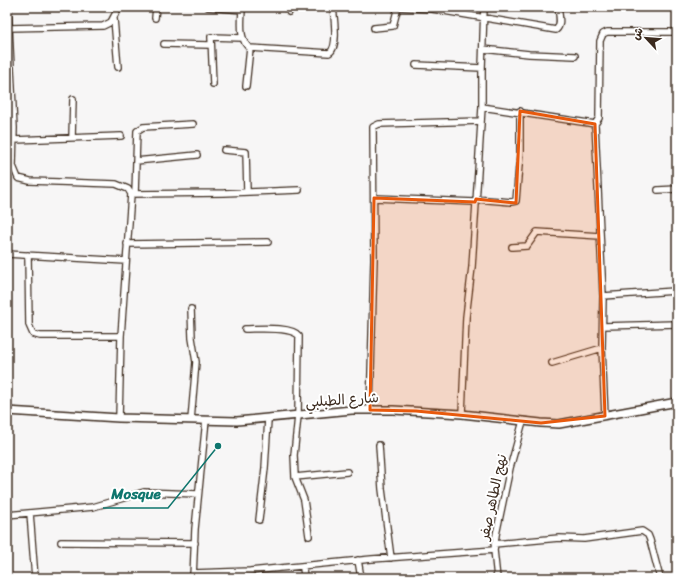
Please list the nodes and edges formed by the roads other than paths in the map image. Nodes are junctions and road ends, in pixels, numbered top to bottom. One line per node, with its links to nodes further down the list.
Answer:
1 (8, 7): 12 (street)
2 (119, 7): 11 (street)
3 (156, 7): 9 (street)
4 (209, 7): 8 (street)
5 (333, 7): 19 (street)
6 (484, 7): 10 (street)
7 (558, 7): 10 (street)
8 (242, 8): 16 (street)
9 (155, 18)
10 (484, 18): 13 (street); 20 (street)
11 (114, 19): 12 (street); 23 (street)
12 (8, 28): 15 (street)
13 (374, 28)
14 (677, 32): 33 (street)
15 (8, 34): 25 (street)
16 (243, 38): 18 (street); 19 (street)
17 (164, 44): 18 (street)
18 (210, 45): 26 (street)
19 (250, 48): 27 (street)
20 (483, 49): 21 (street); 24 (street)
21 (575, 56)
22 (416, 65): 24 (street)
23 (118, 67)
24 (482, 68): 29 (street)
25 (9, 83): 36 (street)
26 (212, 84)
27 (246, 86)
28 (73, 99): 35 (street)
29 (482, 107): 30 (street); 31 (street)
30 (520, 112): 33 (street); 46 (street)
31 (481, 121): 45 (street); 46 (street)
32 (194, 124): 39 (street)
33 (595, 124): 47 (street)
34 (121, 136): 35 (street)
35 (72, 138): 36 (street)
36 (14, 140): 44 (street)
37 (224, 150): 43 (street)
38 (197, 155): 39 (street)
39 (136, 160): 44 (street)
40 (677, 189): 42 (street)
41 (299, 190): 43 (street)
42 (658, 190)
43 (247, 192): 44 (street)
44 (133, 194): 49 (street)
45 (374, 198): 46 (street); 64 (street)
46 (475, 201): 66 (street)
47 (600, 236): 50 (street); 55 (street)
48 (268, 242): 49 (street)
49 (127, 244): 53 (street)
50 (512, 247)
51 (7, 254): 52 (street)
52 (28, 255): 53 (street); 60 (street)
53 (126, 261): 60 (street)
54 (675, 291): 55 (street)
55 (603, 296): 58 (street)
56 (191, 309): 71 (street)
57 (677, 324): 58 (street)
58 (603, 326): 61 (street)
59 (245, 329): 67 (street)
60 (121, 336): 69 (street)
61 (602, 348): 62 (street); 68 (street)
62 (552, 362)
63 (677, 402): 68 (street, شارع الطبلبي)
64 (370, 410): 66 (street, شارع الطبلبي); 67 (street, شارع الطبلبي)
65 (7, 411): 69 (street, شارع الطبلبي)
66 (462, 414): 73 (street, شارع الطبلبي)
67 (298, 416): 70 (street, شارع الطبلبي); 76 (street)
68 (605, 416): 73 (street, شارع الطبلبي)
69 (119, 418): 71 (street, شارع الطبلبي)
70 (268, 419): 72 (street, شارع الطبلبي); 80 (street)
71 (191, 420): 72 (street, شارع الطبلبي)
72 (206, 420): 77 (street)
73 (523, 421): 84 (street, نهج الطاهر صفر)
74 (379, 445): 85 (street)
75 (347, 472): 76 (street)
76 (295, 477): 81 (street)
77 (198, 494): 78 (street); 83 (street)
78 (30, 513): 79 (street); 89 (street)
79 (7, 515)
80 (259, 520)
81 (309, 536)
82 (61, 542): 83 (street)
83 (194, 543): 88 (street)
84 (494, 547): 85 (street); 92 (street, نهج الطاهر صفر); 93 (street)
85 (391, 558): 86 (street)
86 (358, 560): 87 (street); 91 (street)
87 (303, 566): 88 (street); 90 (street)
88 (193, 576)
89 (35, 578)
90 (304, 578)
91 (361, 578)
92 (497, 578)
93 (660, 578)

